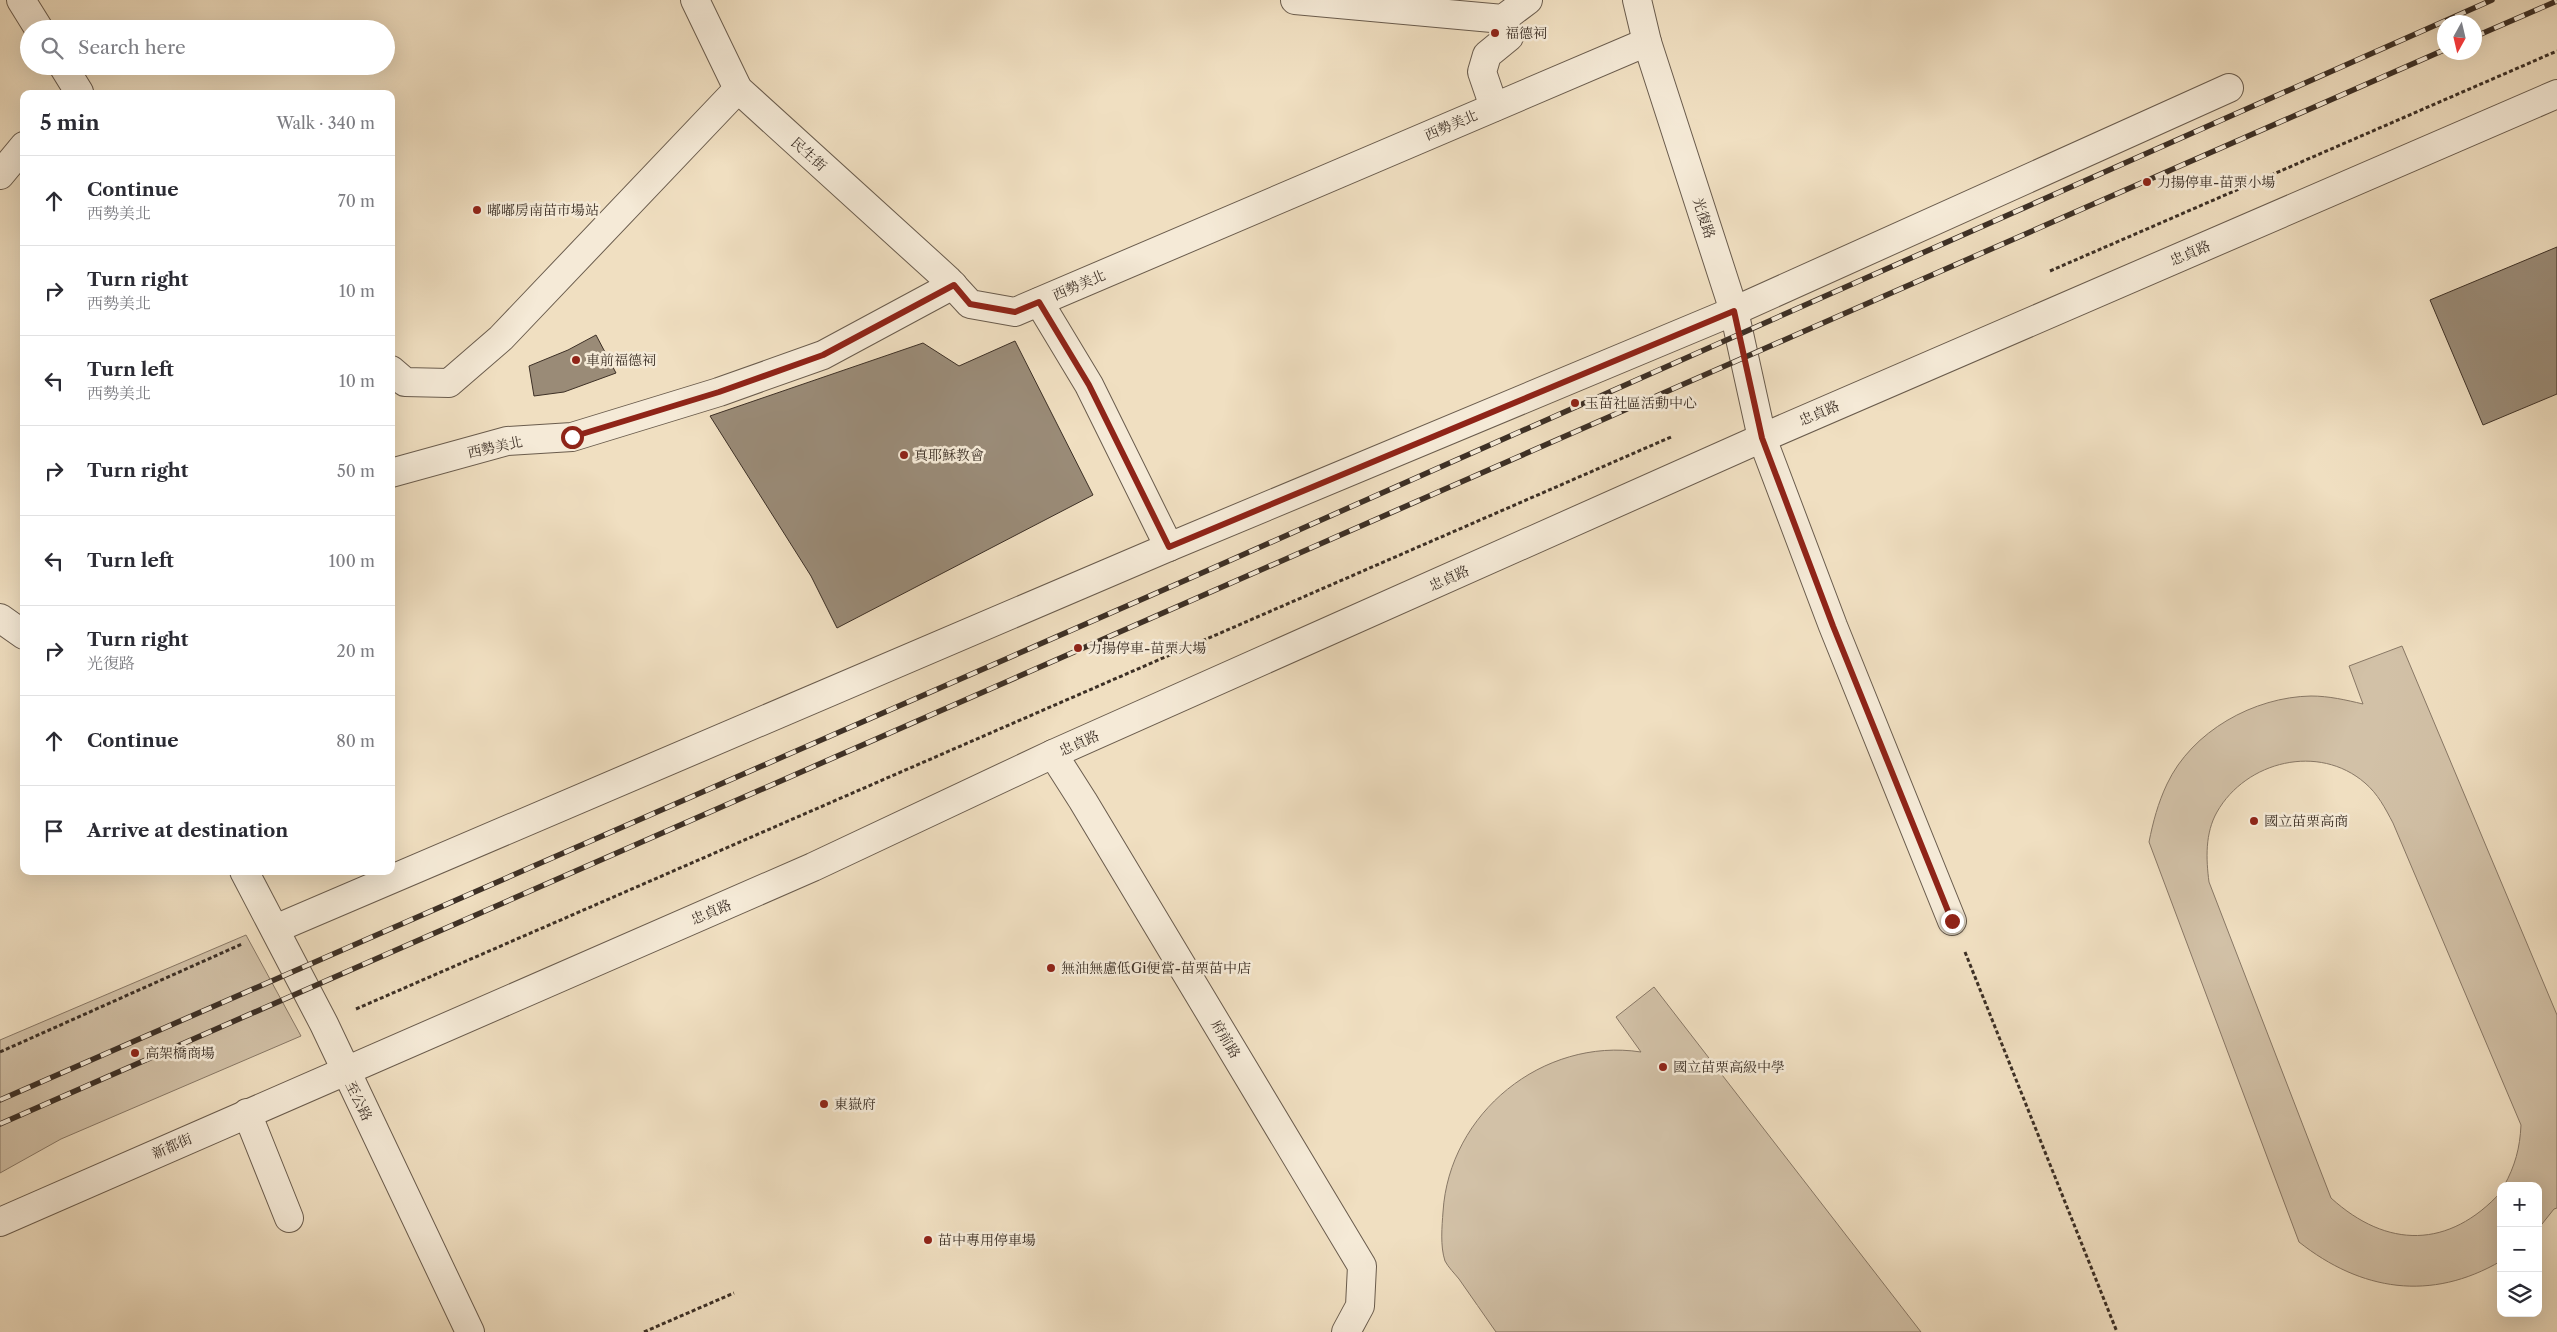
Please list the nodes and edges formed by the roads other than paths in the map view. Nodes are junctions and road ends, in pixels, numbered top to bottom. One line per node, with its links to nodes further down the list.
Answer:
1 (21, 0): 7 (street)
2 (695, 0): 11 (street, 民生街)
3 (1295, 0): 6 (street)
4 (1528, 0): 6 (street)
5 (1637, 0): 8 (street, 光復路)
6 (1503, 19): 14 (street)
7 (33, 20)
8 (1646, 42): 14 (street, 西勢美北); 19 (street, 光復路)
9 (69, 75): 12 (street)
10 (2230, 88): 19 (street)
11 (738, 89): 17 (street, 民生街); 20 (street)
12 (78, 90)
13 (2557, 94): 21 (street, 忠貞路)
14 (1494, 107): 18 (street, 西勢美北)
15 (20, 151): 16 (street)
16 (0, 175)
17 (954, 285): 18 (street, 西勢美北); 22 (street, 西勢美北)
18 (1039, 302): 23 (street)
19 (1734, 311): 21 (street, 光復路); 23 (street)
20 (395, 373)
21 (1762, 438): 26 (street, 忠貞路); 28 (street, 光復路)
22 (395, 472)
23 (1169, 547): 29 (street)
24 (0, 618): 25 (street)
25 (20, 631)
26 (1053, 754): 30 (street, 忠貞路); 35 (street, 府前路)
27 (246, 875): 29 (street, 至公路)
28 (1952, 921)
29 (275, 929): 30 (street, 至公路)
30 (344, 1070): 31 (street, 新都街); 34 (street, 至公路)
31 (247, 1113): 32 (street); 33 (street, 新都街)
32 (290, 1218)
33 (0, 1222)
34 (470, 1332)
35 (1346, 1332)

